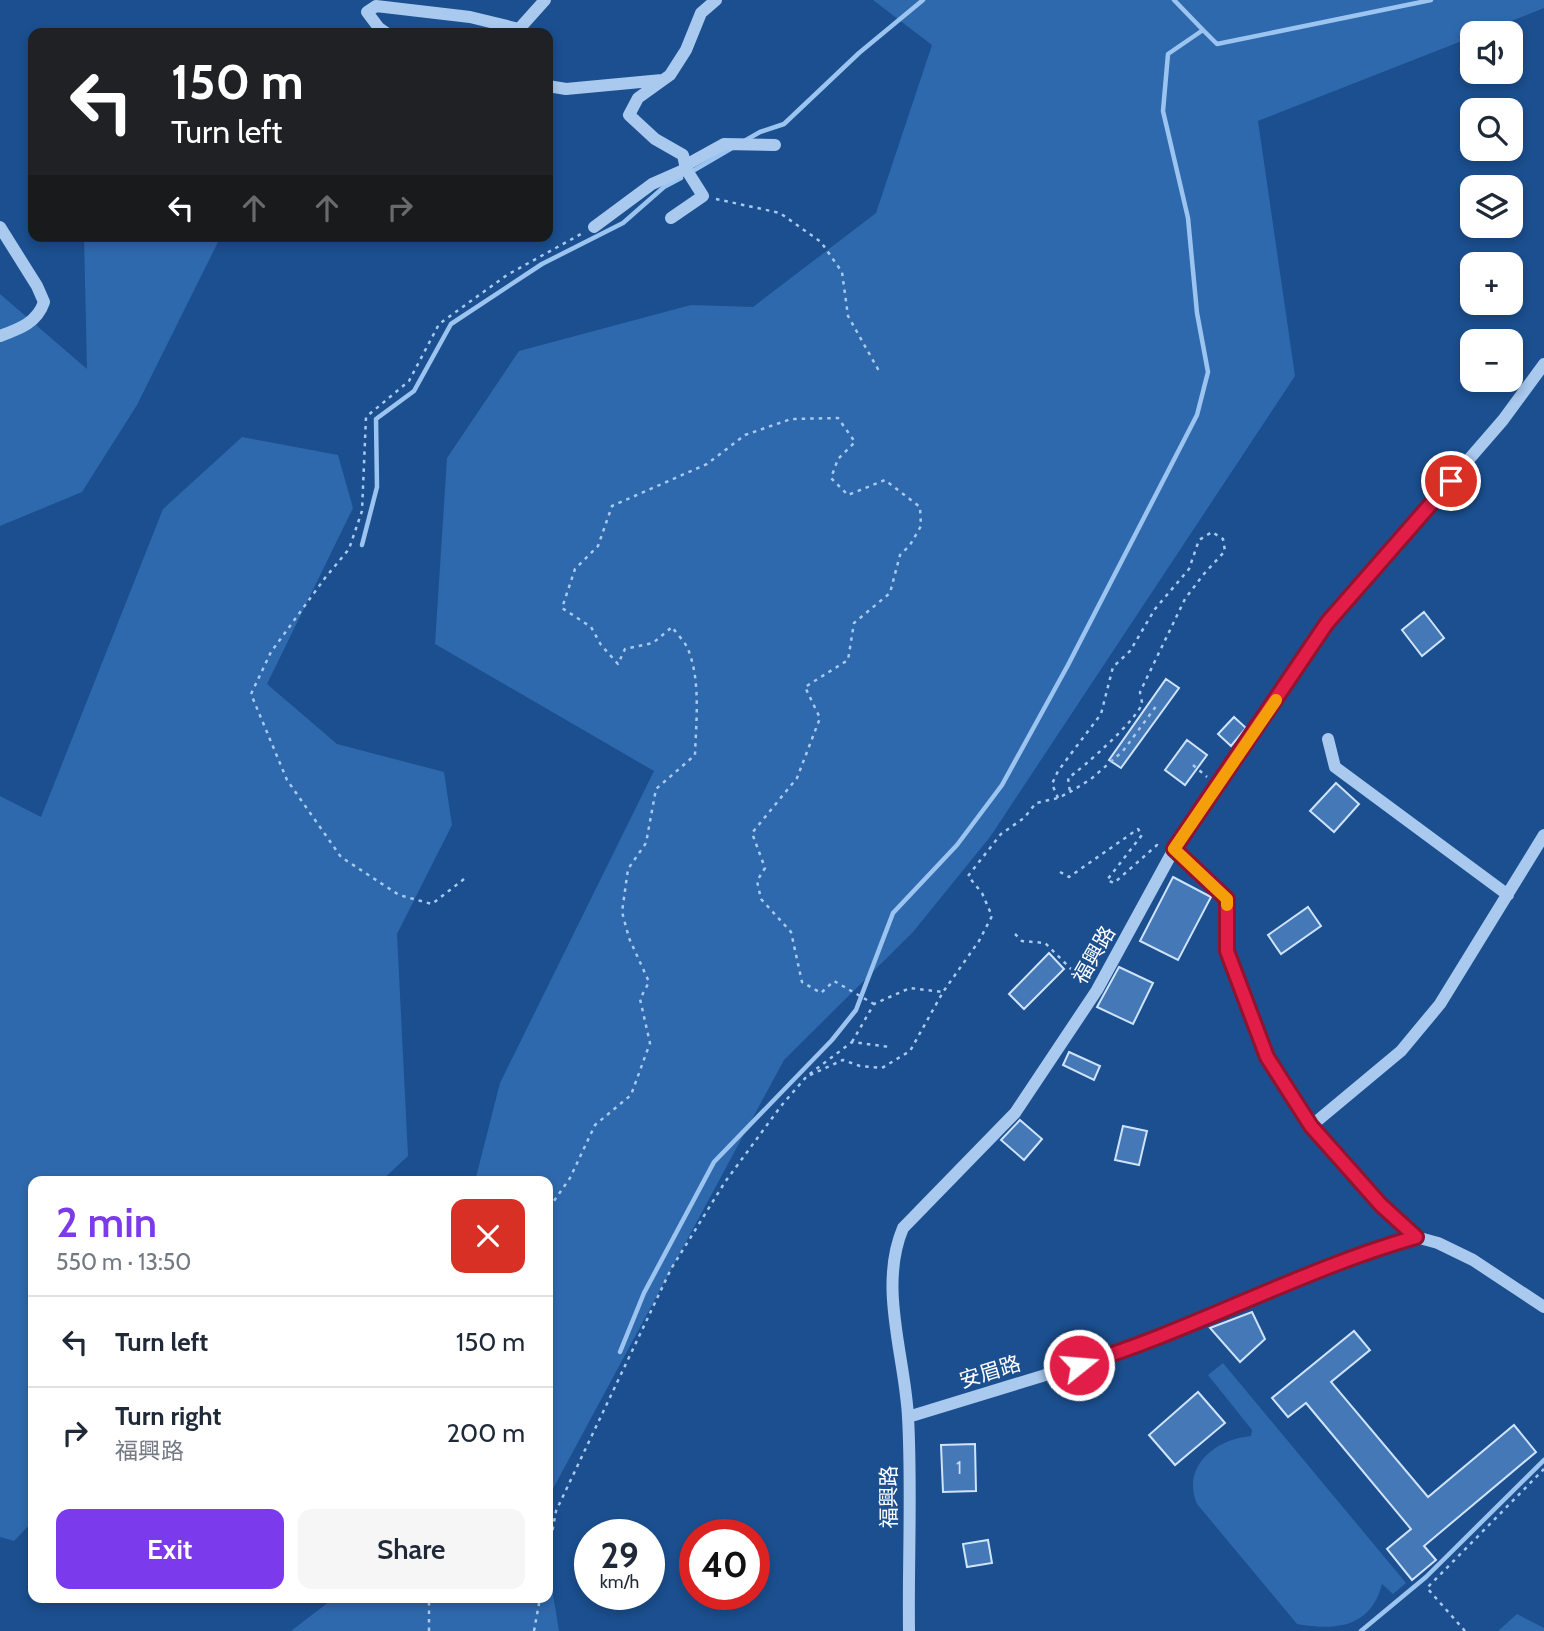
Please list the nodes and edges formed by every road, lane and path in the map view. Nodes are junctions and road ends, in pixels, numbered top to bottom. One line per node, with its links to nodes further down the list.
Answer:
1 (545, 0): 5 (street)
2 (716, 0): 6 (street)
3 (379, 28): 4 (street)
4 (515, 28)
5 (520, 28)
6 (663, 79): 7 (street); 9 (street)
7 (553, 87)
8 (775, 145): 9 (street)
9 (686, 167): 10 (street); 13 (street)
10 (703, 196): 11 (street); 16 (path)
11 (671, 218)
12 (0, 227): 14 (street)
13 (594, 228): 24 (path)
14 (0, 336)
15 (1544, 364): 22 (street, 福興路)
16 (879, 371)
17 (1157, 705): 19 (path)
18 (1328, 739): 25 (street)
19 (1070, 792): 20 (path); 20 (path)
20 (1058, 798): 28 (path)
21 (1544, 835): 25 (street)
22 (1173, 851): 23 (path); 27 (street, 福興路); 33 (street)
23 (1060, 872)
24 (464, 879)
25 (1508, 895): 33 (street)
26 (1015, 933): 27 (path)
27 (1102, 981): 37 (street, 福興路)
28 (943, 992): 29 (path); 32 (path)
29 (874, 1004): 30 (path); 34 (path)
30 (852, 1042): 31 (path); 32 (path)
31 (890, 1047)
32 (807, 1076): 39 (path)
33 (1311, 1126): 35 (street)
34 (553, 1202)
35 (1416, 1237): 36 (street); 37 (street, 安眉路)
36 (1544, 1307)
37 (908, 1417): 44 (street, 福興路)
38 (1544, 1469): 45 (path)
39 (553, 1528)
40 (429, 1603): 42 (path)
41 (539, 1603): 43 (path)
42 (429, 1631)
43 (534, 1631)
44 (909, 1631)
45 (1465, 1631)

